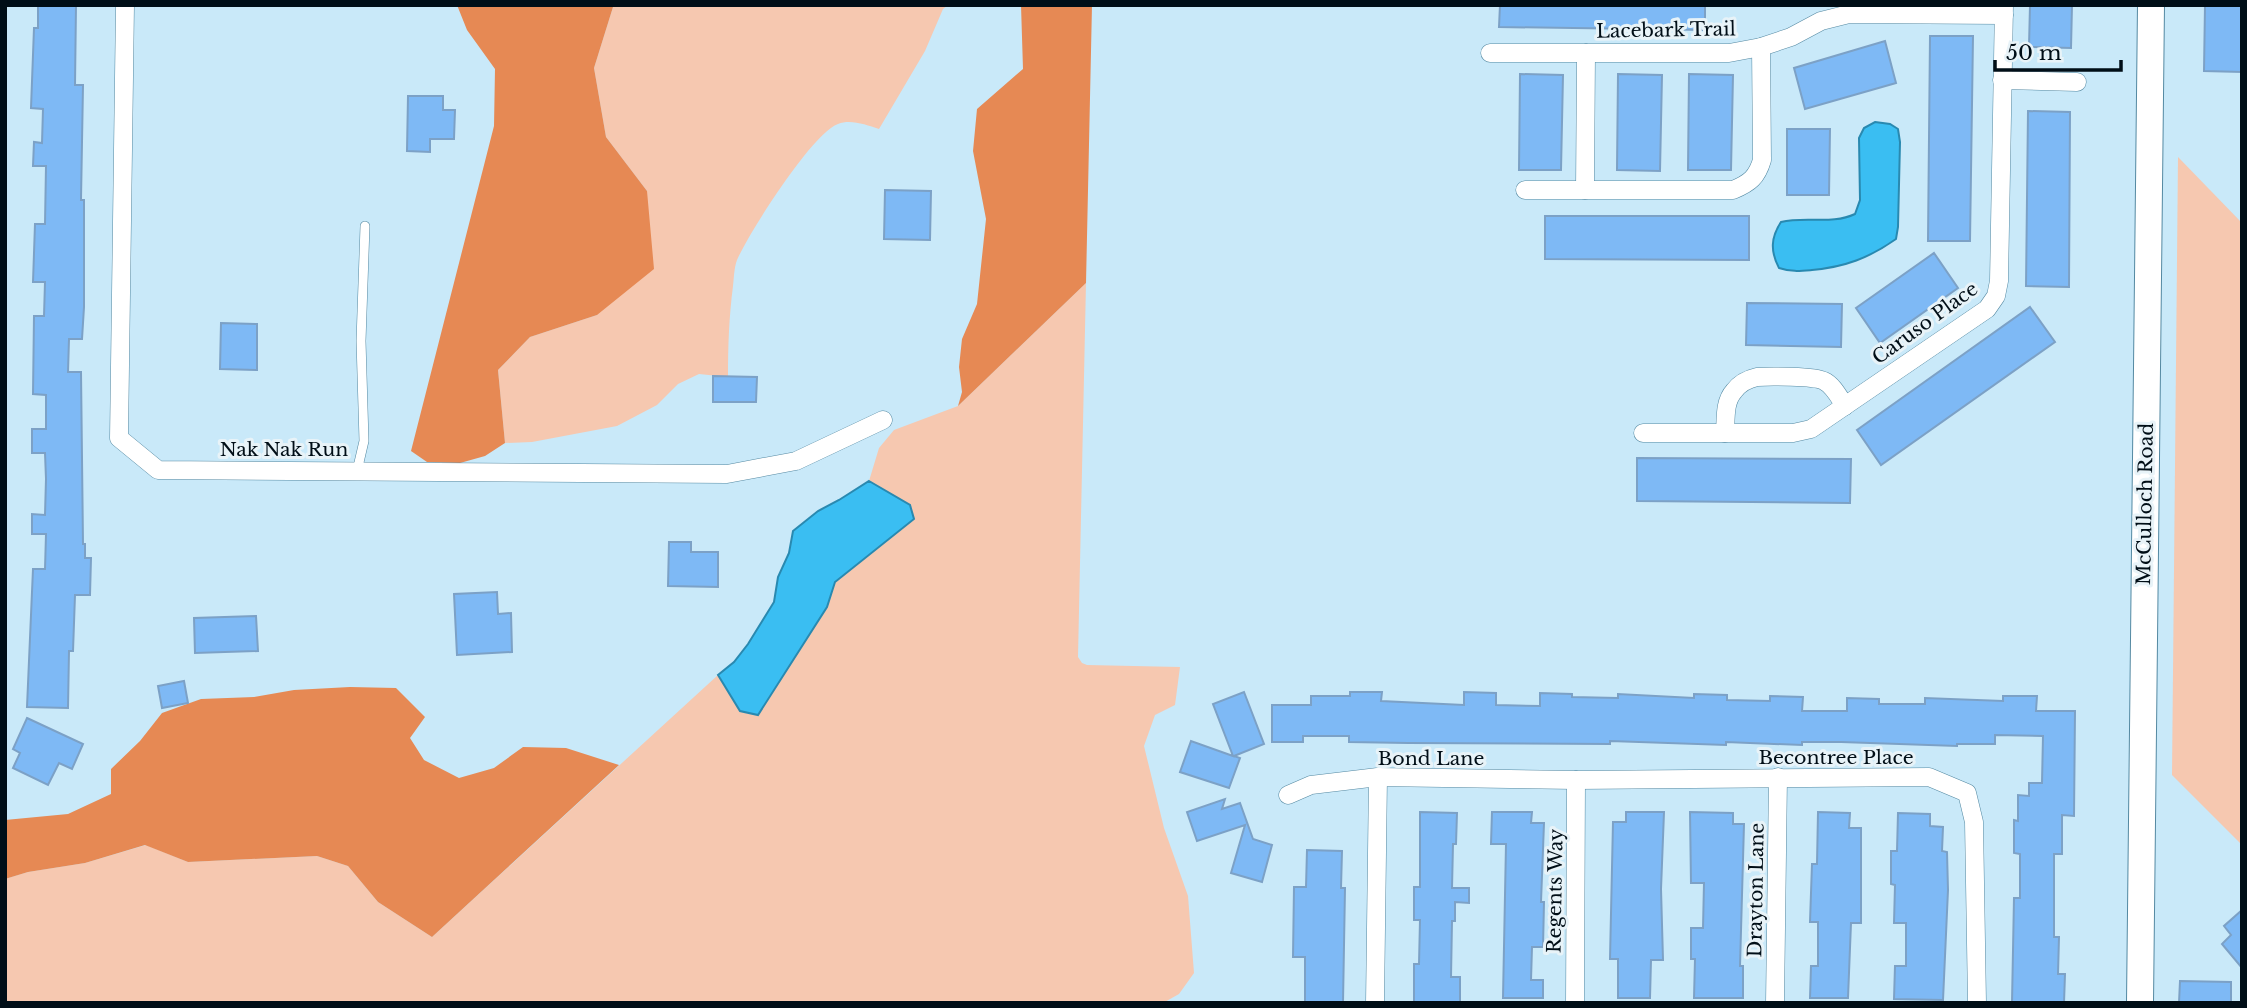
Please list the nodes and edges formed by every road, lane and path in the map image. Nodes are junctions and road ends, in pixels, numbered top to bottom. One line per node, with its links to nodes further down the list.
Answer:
1 (125, 5): 16 (street, Nak Nak Run)
2 (2151, 5): 25 (main road, McCulloch Road)
3 (2004, 10): 4 (street, Lacebark Trail); 7 (street, Caruso Place)
4 (1761, 47): 6 (street, Lacebark Trail); 10 (street)
5 (1490, 53): 6 (street, Lacebark Trail)
6 (1586, 53): 10 (street)
7 (2002, 80): 8 (street); 12 (street, Caruso Place)
8 (2077, 82)
9 (1525, 190): 10 (street)
10 (1585, 190)
11 (365, 226): 16 (lane)
12 (1845, 406): 15 (street, Caruso Place); 15 (street)
13 (883, 420): 16 (street, Nak Nak Run)
14 (1643, 433): 15 (street, Caruso Place)
15 (1726, 433)
16 (357, 471)
17 (1378, 777): 19 (street, Bond Lane); 20 (street, Bond Lane); 21 (street)
18 (1778, 777): 19 (street, Becontree Place); 23 (street, Drayton Lane); 24 (street, Becontree Place)
19 (1576, 780): 22 (street, Regents Way)
20 (1289, 795)
21 (1375, 1003)
22 (1574, 1003)
23 (1775, 1003)
24 (1977, 1003)
25 (2140, 1003)

